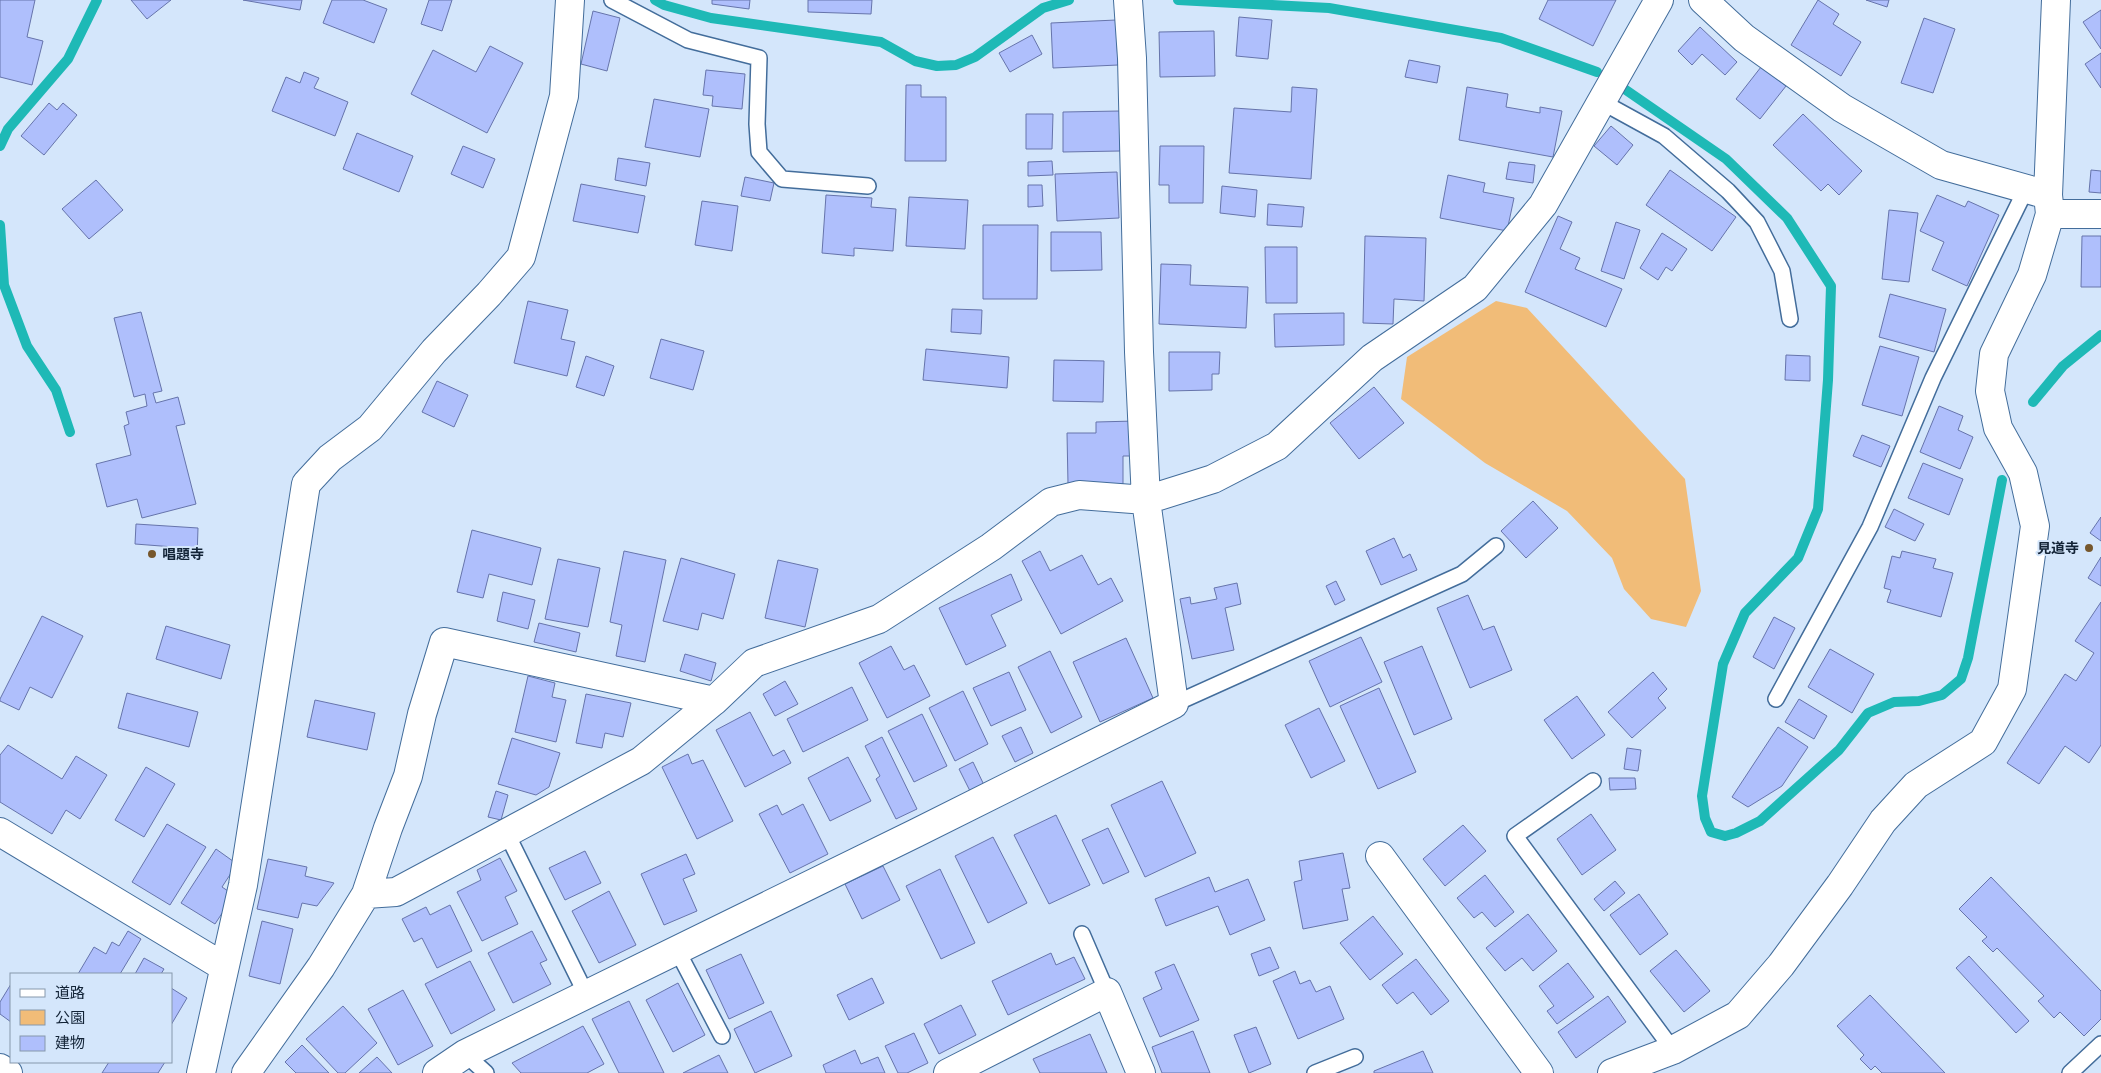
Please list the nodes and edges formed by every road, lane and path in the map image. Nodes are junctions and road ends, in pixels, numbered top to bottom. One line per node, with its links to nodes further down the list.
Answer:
1 (570, 0): 24 (street)
2 (612, 0): 8 (lane)
3 (1128, 0): 12 (street)
4 (1659, 0): 7 (street)
5 (1703, 0): 9 (street)
6 (2056, 0): 9 (street)
7 (1602, 102): 11 (lane); 12 (street)
8 (868, 186)
9 (2041, 199): 10 (street); 14 (lane); 29 (street)
10 (2101, 214)
11 (1790, 319)
12 (1146, 500): 15 (street); 16 (street)
13 (1496, 546): 16 (lane)
14 (1776, 699)
15 (714, 701): 19 (street); 21 (street)
16 (1174, 704): 23 (street)
17 (1593, 781): 29 (lane)
18 (0, 832): 24 (street)
19 (506, 832): 21 (street); 26 (lane)
20 (1380, 856): 41 (street)
21 (366, 894): 35 (street)
22 (1082, 934): 25 (lane)
23 (677, 950): 26 (street); 27 (lane)
24 (224, 967): 34 (street)
25 (1107, 992): 38 (street); 39 (street)
26 (586, 994): 30 (street)
27 (722, 1036)
28 (2101, 1044): 43 (lane)
29 (1673, 1050): 42 (street)
30 (464, 1054): 36 (street); 37 (lane)
31 (1355, 1057): 40 (lane)
32 (0, 1068): 33 (street)
33 (8, 1073)
34 (201, 1073)
35 (246, 1073)
36 (437, 1073)
37 (486, 1073)
38 (948, 1073)
39 (1141, 1073)
40 (1315, 1073)
41 (1539, 1073)
42 (1612, 1073)
43 (2070, 1073)

